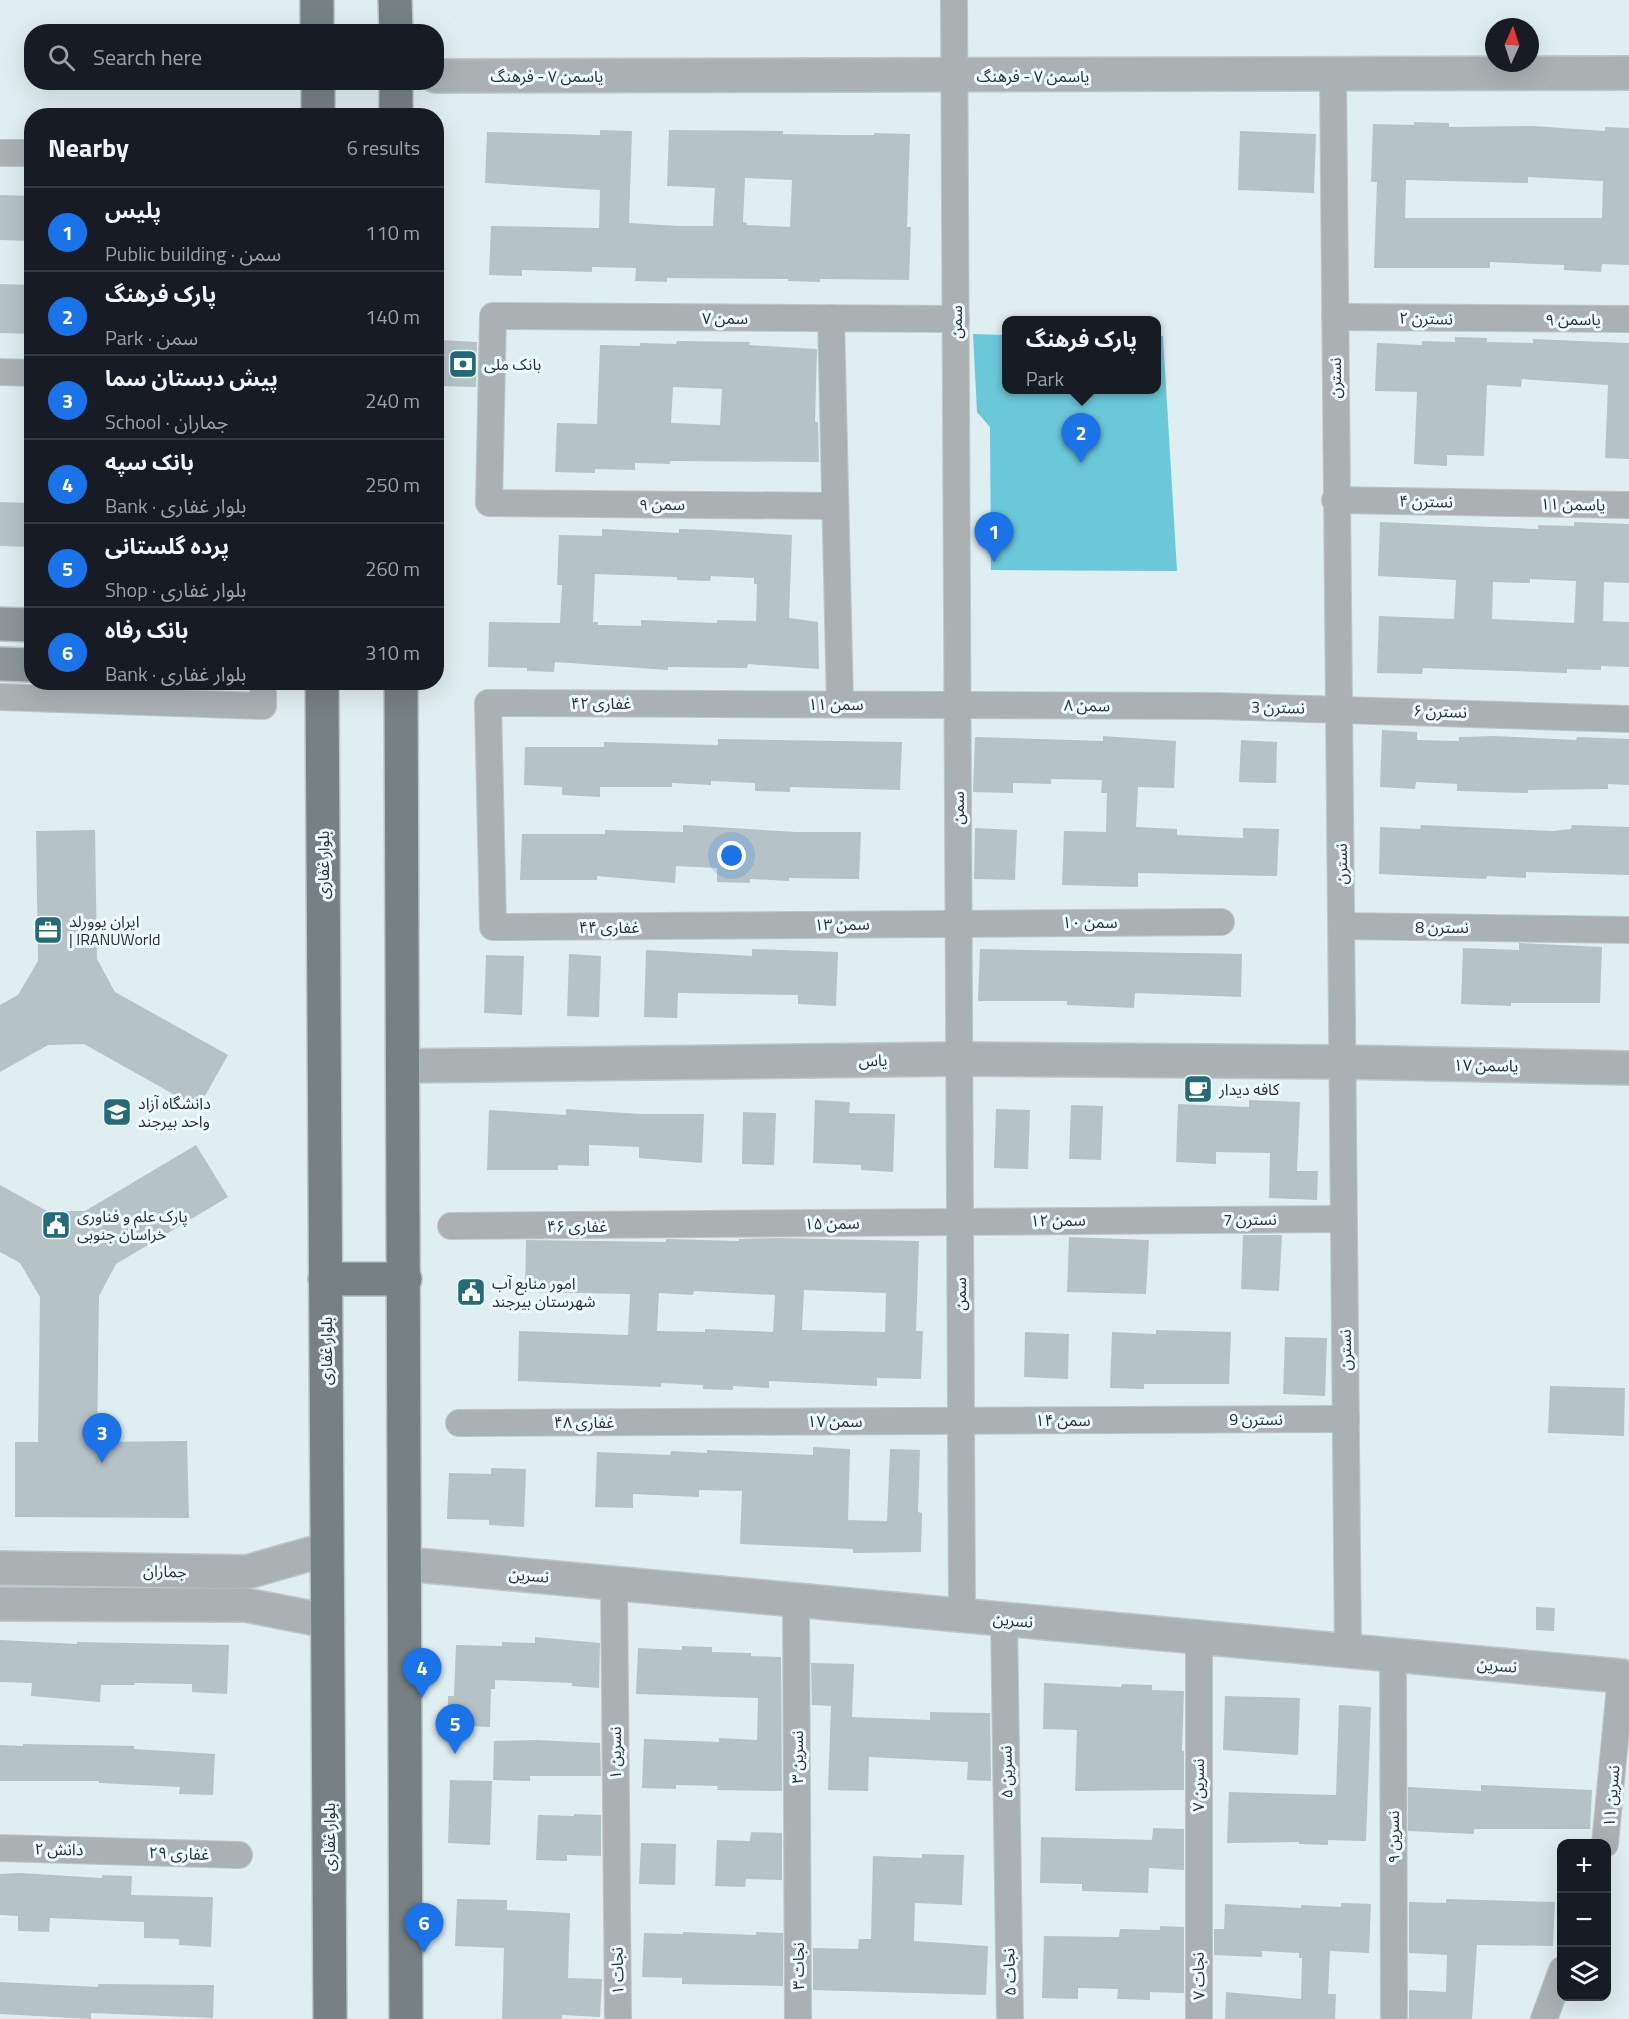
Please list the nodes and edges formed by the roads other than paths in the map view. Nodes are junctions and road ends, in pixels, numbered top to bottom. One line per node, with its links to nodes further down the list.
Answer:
1 (317, 0): 4 (main road)
2 (395, 0): 5 (main road)
3 (954, 0): 9 (street, سمن)
4 (317, 24)
5 (396, 24)
6 (1629, 73): 7 (street, یاسمن ۷ - فرهنگ)
7 (1333, 75): 9 (street, یاسمن ۷ - فرهنگ); 16 (street, نسترن)
8 (444, 76): 9 (street, یاسمن ۷ - فرهنگ)
9 (955, 77): 18 (street, سمن)
10 (318, 90): 12 (main road)
11 (396, 90): 13 (main road)
12 (318, 108)
13 (396, 108)
14 (0, 153): 15 (street)
15 (24, 153)
16 (1335, 317): 20 (street, نسترن ۲); 23 (street, نسترن)
17 (831, 318): 18 (street, سمن ۷); 24 (street, سمن ۷); 27 (street)
18 (956, 319): 37 (street, سمن)
19 (1629, 319): 20 (street, یاسمن ۹)
20 (1516, 320)
21 (0, 372): 22 (street)
22 (24, 373)
23 (1335, 500): 25 (street, نسترن ۴); 40 (street, نسترن)
24 (489, 503): 27 (street, سمن ۹)
25 (1516, 503): 26 (street, یاسمن ۱۱)
26 (1629, 505)
27 (835, 506): 38 (street)
28 (0, 624): 29 (main road)
29 (24, 625)
30 (15, 664): 35 (street)
31 (263, 690): 34 (street)
32 (322, 690): 57 (main road, بلوار غفاری)
33 (400, 690): 50 (main road)
34 (123, 692): 35 (street)
35 (6, 697)
36 (715, 703): 38 (street, سمن ۱۱); 46 (street, غفاری ۴۲)
37 (957, 703): 38 (street, سمن ۱۱); 39 (street, سمن ۸); 42 (street, سمن)
38 (840, 704)
39 (1217, 706): 40 (street, نسترن 3)
40 (1339, 708): 41 (street, نسترن ۶); 45 (street, نسترن)
41 (1629, 719)
42 (958, 922): 43 (street, سمن ۱۰); 44 (street, سمن ۱۳); 48 (street, سمن)
43 (1221, 922)
44 (726, 926): 46 (street, غفاری ۴۴)
45 (1342, 926): 47 (street, نسترن 8); 49 (street, نسترن)
46 (493, 927)
47 (1629, 930)
48 (959, 1059): 49 (street, یاس); 50 (street, یاس); 54 (street, سمن)
49 (1343, 1062): 51 (street, یاسمن ۱۷); 53 (street, نسترن)
50 (403, 1066): 58 (main road)
51 (1629, 1068)
52 (1156, 1219): 53 (street, نسترن 7); 54 (street, سمن ۱۲)
53 (1344, 1219): 60 (street, نسترن)
54 (960, 1221): 55 (street, سمن ۱۵); 61 (street, سمن)
55 (704, 1225): 56 (street, غفاری ۴۶)
56 (451, 1226)
57 (326, 1279): 58 (main road); 64 (main road, بلوار غفاری)
58 (405, 1279): 65 (main road)
59 (1166, 1419): 60 (street, نسترن 9); 61 (street, سمن ۱۴)
60 (1346, 1419): 76 (street, نسترن)
61 (961, 1420): 62 (street, سمن ۱۷); 72 (street, سمن)
62 (709, 1421): 63 (street, غفاری ۴۸)
63 (459, 1423)
64 (327, 1549): 67 (street, جماران); 74 (main road, بلوار غفاری)
65 (405, 1564): 68 (street, نسرین); 89 (main road)
66 (0, 1568): 67 (street, جماران)
67 (187, 1571): 71 (street)
68 (614, 1583): 69 (street, نسرین); 84 (street, نسرین ۱)
69 (796, 1600): 72 (street, نسرین); 83 (street, نسرین ۳)
70 (0, 1604): 71 (street, جماران)
71 (186, 1604): 74 (street, جماران)
72 (962, 1615): 73 (street, نسرین)
73 (1004, 1619): 75 (street, نسرین); 85 (street, نسرین ۵)
74 (327, 1622): 88 (main road, بلوار غفاری)
75 (1199, 1637): 76 (street, نسرین); 86 (street, نسرین ۷)
76 (1348, 1652): 77 (street, نسرین)
77 (1393, 1655): 78 (street, نسرین); 94 (street, نسرین ۹)
78 (1621, 1676): 79 (street, نسرین ۱۱)
79 (1605, 1839)
80 (0, 1848): 81 (street, دانش ۲)
81 (119, 1851): 82 (street, غفاری ۲۹)
82 (239, 1855)
83 (797, 1913): 91 (street, نجات ۳)
84 (616, 1924): 90 (street, نجات ۱)
85 (1008, 1924): 92 (street, نجات ۵)
86 (1198, 1933): 93 (street, نجات ۷)
87 (1557, 1984): 95 (street)
88 (330, 2019)
89 (406, 2019)
90 (618, 2019)
91 (798, 2019)
92 (1010, 2019)
93 (1199, 2019)
94 (1394, 2019)
95 (1545, 2019)

